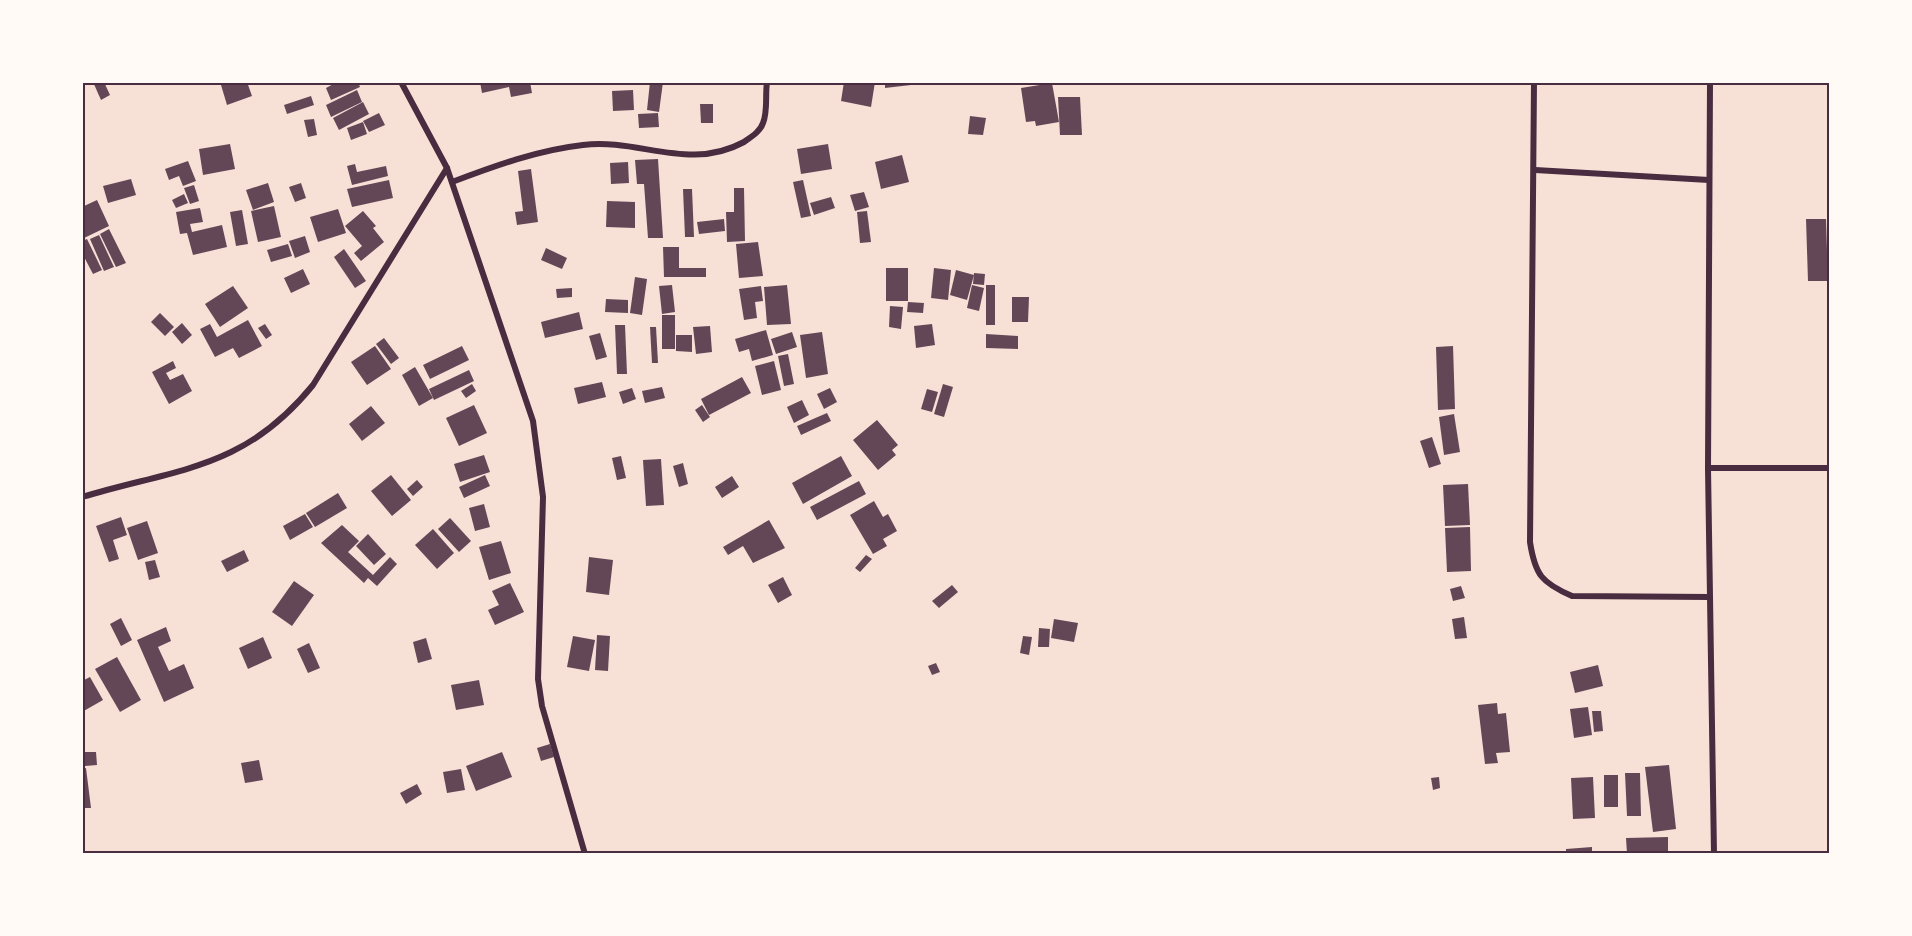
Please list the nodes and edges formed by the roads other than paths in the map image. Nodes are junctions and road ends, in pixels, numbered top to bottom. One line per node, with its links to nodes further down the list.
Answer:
1 (401, 82): 5 (street)
2 (767, 82): 8 (street)
3 (1534, 82): 6 (street)
4 (1710, 82): 7 (street)
5 (447, 168): 8 (street); 11 (street)
6 (1535, 170): 7 (street); 12 (street)
7 (1709, 180): 9 (street)
8 (452, 182): 13 (street)
9 (1708, 468): 10 (street); 12 (street)
10 (1830, 468)
11 (82, 497)
12 (1710, 597): 14 (street)
13 (585, 854)
14 (1714, 854)

